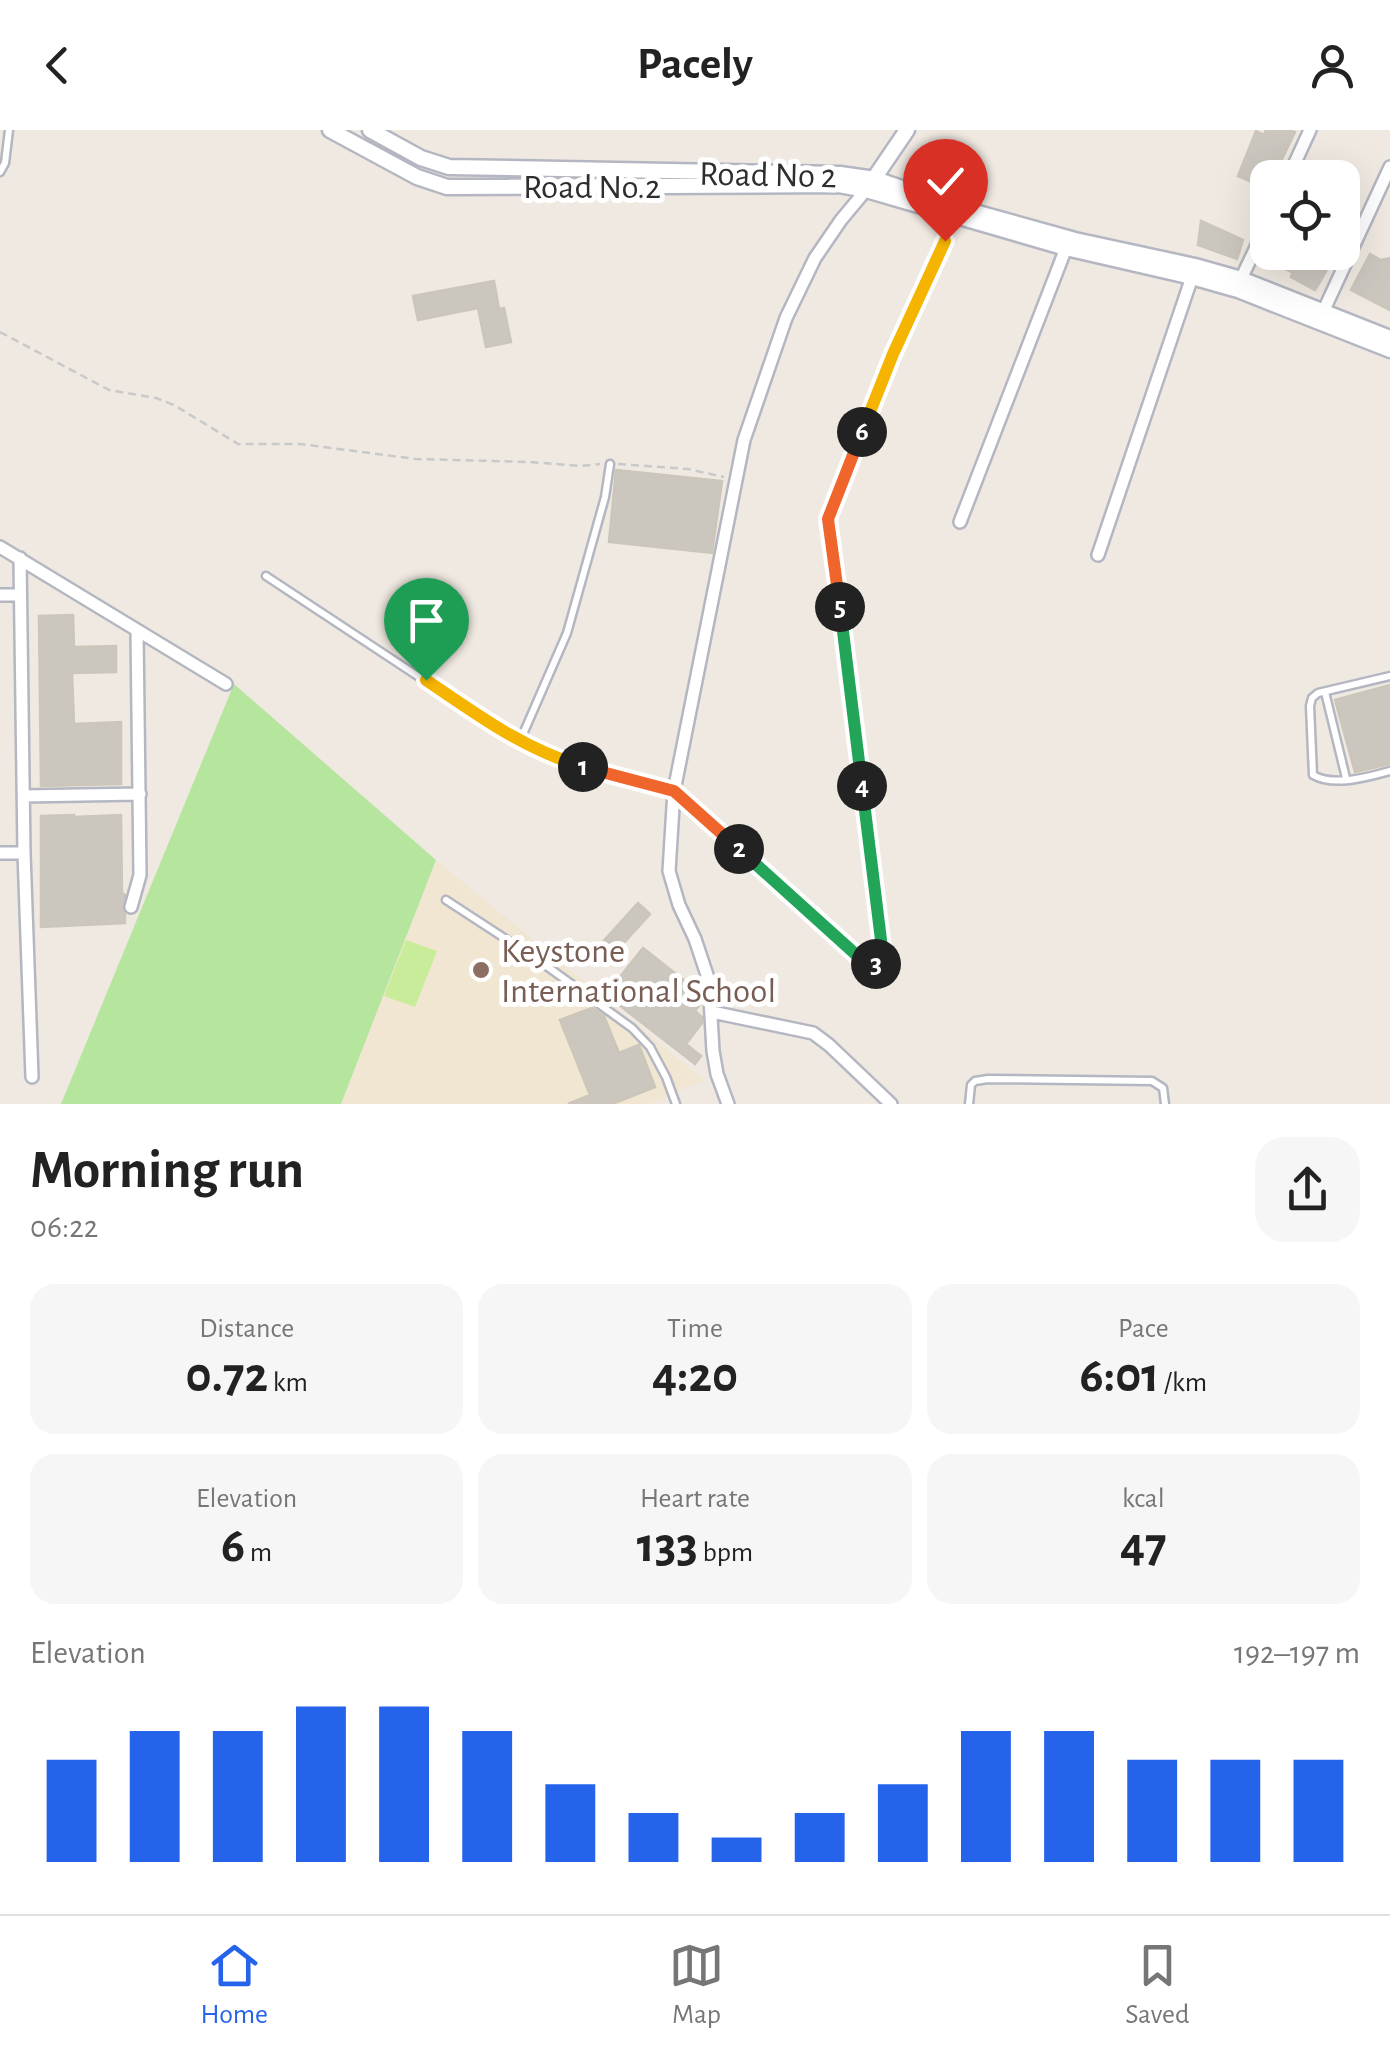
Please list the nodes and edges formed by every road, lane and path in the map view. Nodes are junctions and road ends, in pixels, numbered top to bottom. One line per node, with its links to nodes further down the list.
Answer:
1 (9, 130): 8 (lane)
2 (330, 130): 9 (street, Road No.2)
3 (370, 130): 9 (street, Road No 2)
4 (907, 130): 9 (street)
5 (1310, 130): 6 (street)
6 (1296, 160)
7 (1390, 167): 15 (street)
8 (0, 172)
9 (870, 184): 11 (street); 14 (street); 20 (street)
10 (945, 241): 35 (street)
11 (1066, 248): 13 (street); 21 (street)
12 (1250, 261): 14 (street)
13 (1192, 277): 18 (street); 23 (street)
14 (1241, 280): 15 (street)
15 (1323, 312): 17 (street)
16 (0, 332): 19 (path)
17 (1390, 338)
18 (1390, 350)
19 (610, 464): 20 (path); 32 (lane)
20 (736, 480): 35 (street)
21 (960, 522)
22 (0, 547): 24 (street)
23 (1098, 555)
24 (20, 558): 26 (street); 28 (street)
25 (266, 576): 32 (lane)
26 (20, 595): 27 (street); 37 (street)
27 (0, 596)
28 (138, 632): 30 (street); 36 (street)
29 (1390, 676): 31 (lane)
30 (226, 684)
31 (1325, 692): 34 (lane); 34 (lane)
32 (520, 741): 35 (lane)
33 (1390, 770): 34 (lane)
34 (1346, 778)
35 (674, 791): 42 (street)
36 (140, 794): 37 (street); 41 (street)
37 (23, 796): 38 (street)
38 (24, 852): 39 (street); 43 (street)
39 (0, 853)
40 (446, 900): 44 (lane)
41 (131, 906)
42 (712, 1012): 45 (street); 46 (street)
43 (32, 1077)
44 (676, 1104)
45 (728, 1104)
46 (890, 1104)
47 (969, 1104): 48 (lane)
48 (1165, 1104)

